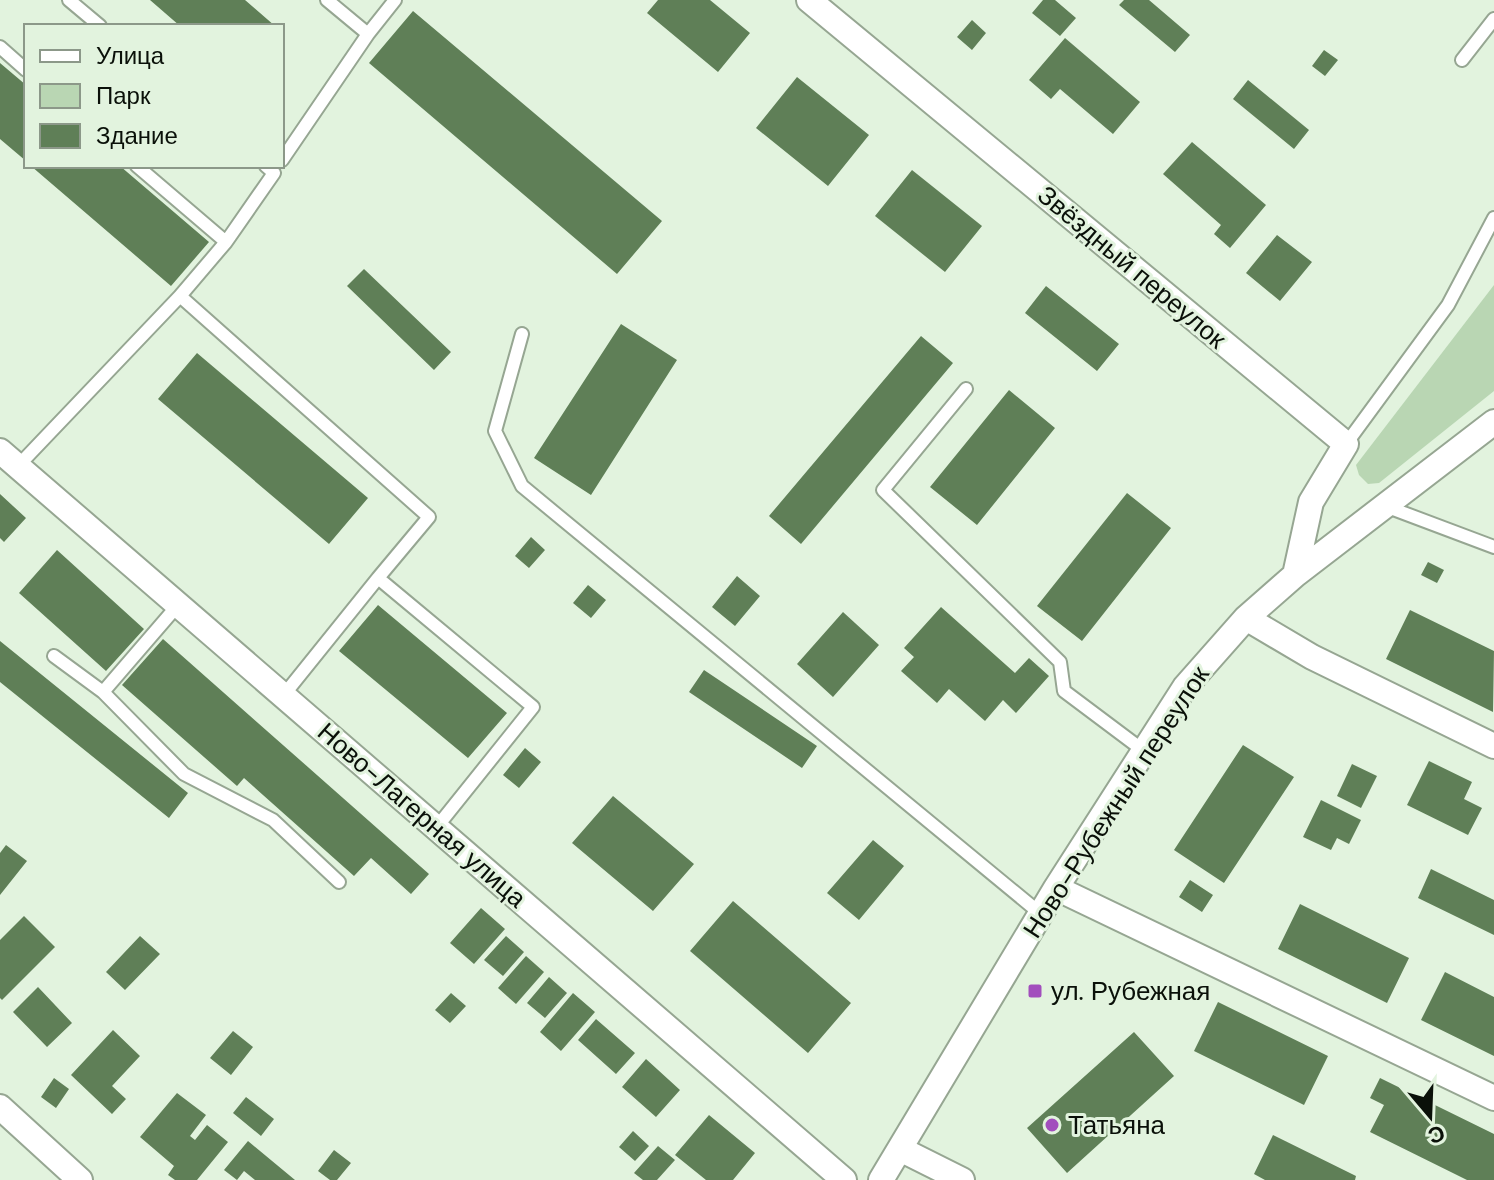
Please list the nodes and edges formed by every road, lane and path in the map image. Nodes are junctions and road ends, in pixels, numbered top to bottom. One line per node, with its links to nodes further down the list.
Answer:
1 (69, 0): 6 (lane)
2 (327, 0): 7 (lane)
3 (395, 0): 7 (lane)
4 (809, 0): 20 (street, Звёздный переулок)
5 (1494, 19): 9 (lane)
6 (98, 24)
7 (368, 34): 11 (lane)
8 (0, 47): 10 (lane)
9 (1462, 60)
10 (24, 68)
11 (284, 157)
12 (139, 168): 15 (lane)
13 (273, 168): 15 (lane)
14 (1494, 218): 20 (lane)
15 (226, 242): 16 (lane)
16 (180, 296): 21 (lane); 25 (lane)
17 (522, 334): 36 (lane)
18 (966, 389): 32 (lane)
19 (1494, 422): 22 (street, Ново-Рубежный переулок)
20 (1346, 444): 24 (street)
21 (9, 458): 26 (street, Ново-Лагерная улица)
22 (1385, 506): 23 (lane); 24 (street, Ново-Рубежный переулок)
23 (1494, 547)
24 (1295, 575): 27 (street, Ново-Рубежный переулок)
25 (378, 578): 30 (lane); 33 (lane)
26 (178, 605): 29 (lane); 30 (street, Ново-Лагерная улица)
27 (1246, 618): 31 (street); 32 (street, Ново-Рубежный переулок)
28 (54, 656): 29 (lane)
29 (103, 692): 34 (lane)
30 (283, 696): 33 (street, Ново-Лагерная улица)
31 (1494, 746)
32 (1144, 751): 35 (street, Ново-Рубежный переулок)
33 (436, 828): 41 (street, Ново-Лагерная улица)
34 (339, 882)
35 (1056, 888): 36 (street, Ново-Рубежный переулок); 37 (street)
36 (1041, 914): 39 (street, Ново-Рубежный переулок)
37 (1494, 1098)
38 (0, 1107): 40 (street)
39 (900, 1149): 42 (street, Ново-Рубежный переулок); 43 (street)
40 (80, 1180)
41 (844, 1180)
42 (881, 1180)
43 (962, 1180)

